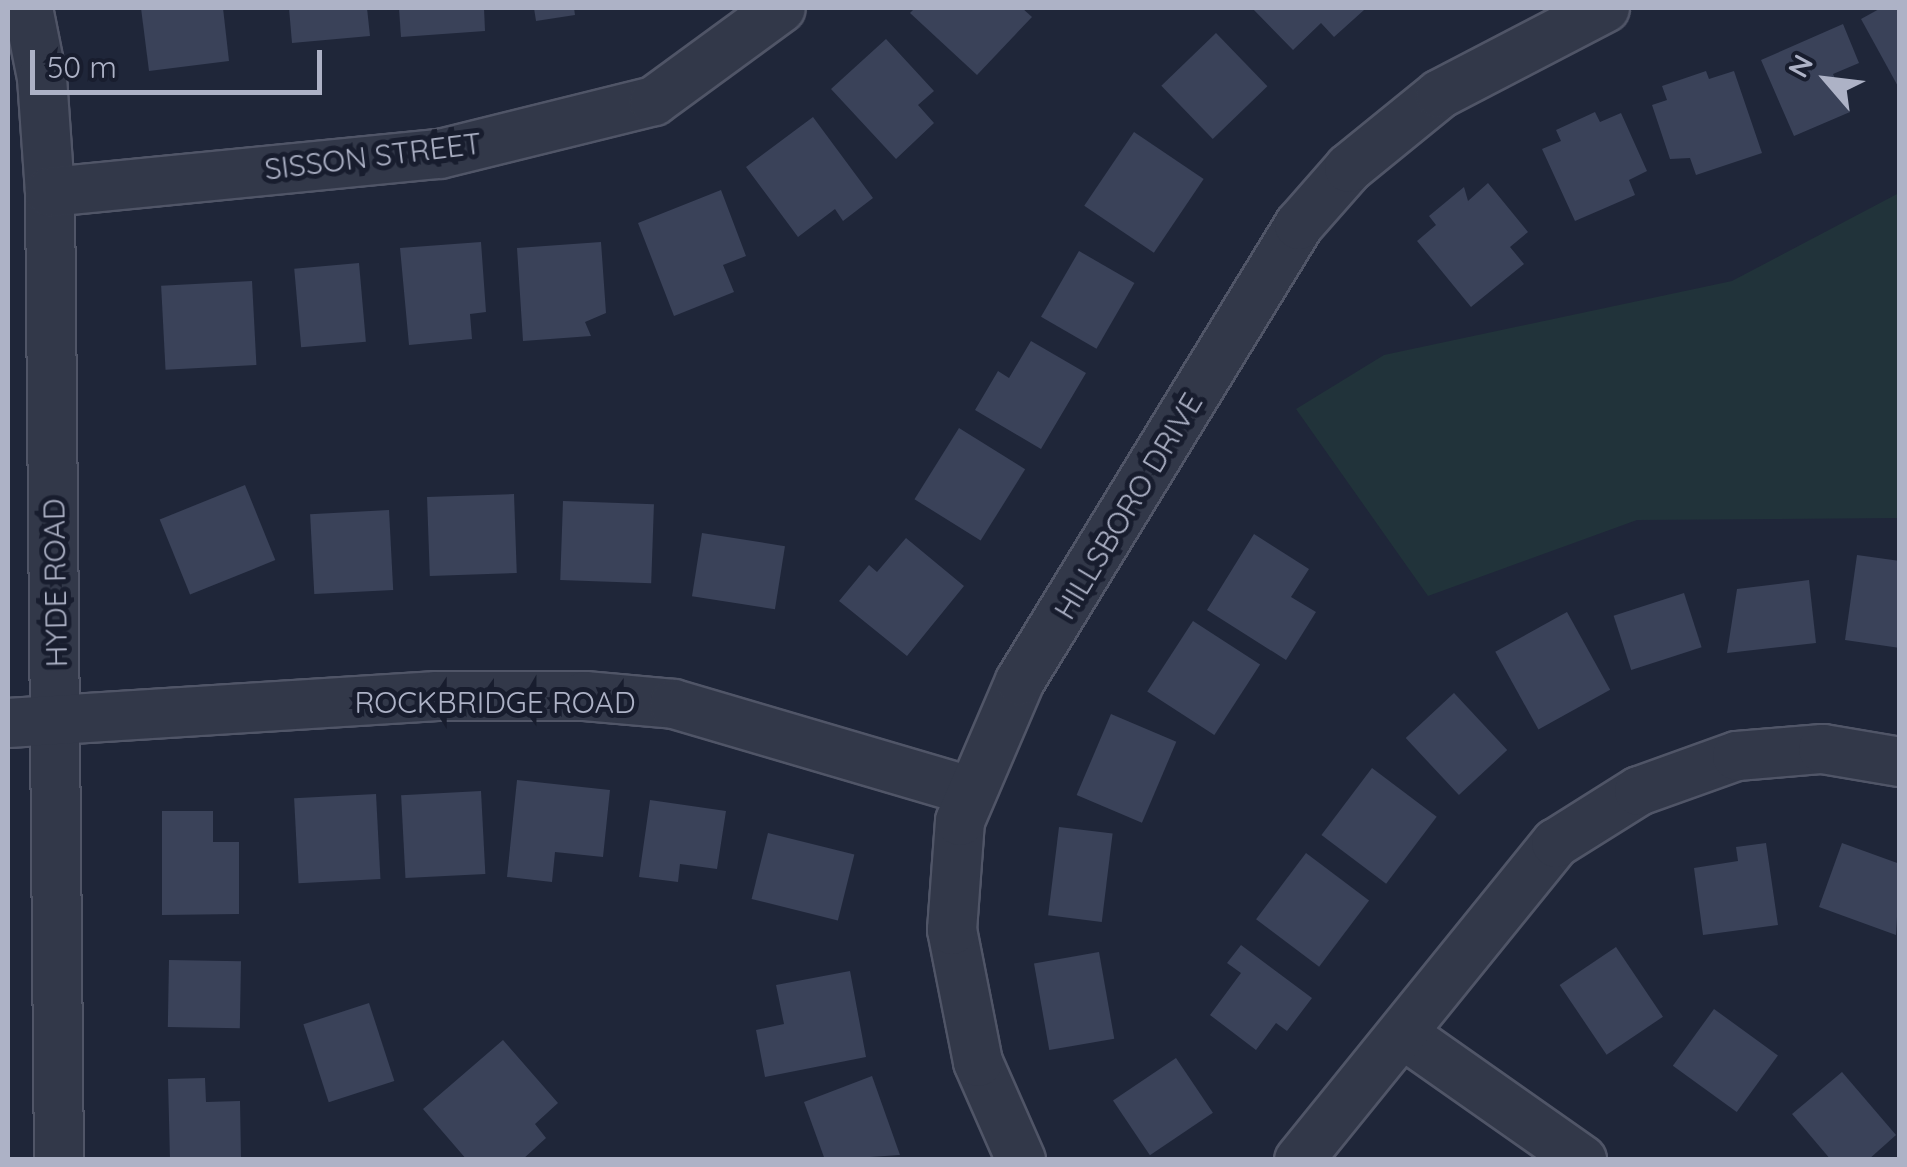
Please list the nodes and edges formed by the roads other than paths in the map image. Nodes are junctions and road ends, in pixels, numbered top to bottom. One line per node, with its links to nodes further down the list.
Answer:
1 (28, 8): 4 (street, HYDE ROAD)
2 (781, 8): 4 (street, SISSON STREET)
3 (1603, 8): 8 (street, HILLSBORO DRIVE)
4 (50, 192): 5 (street, HYDE ROAD)
5 (57, 722): 6 (street, ROCKBRIDGE ROAD); 8 (street, ROCKBRIDGE ROAD); 10 (street, HYDE ROAD)
6 (8, 723)
7 (1900, 762): 9 (street)
8 (970, 791): 11 (street, HILLSBORO DRIVE)
9 (1403, 1034): 12 (street); 13 (street)
10 (60, 1160)
11 (1021, 1160)
12 (1299, 1160)
13 (1582, 1160)

